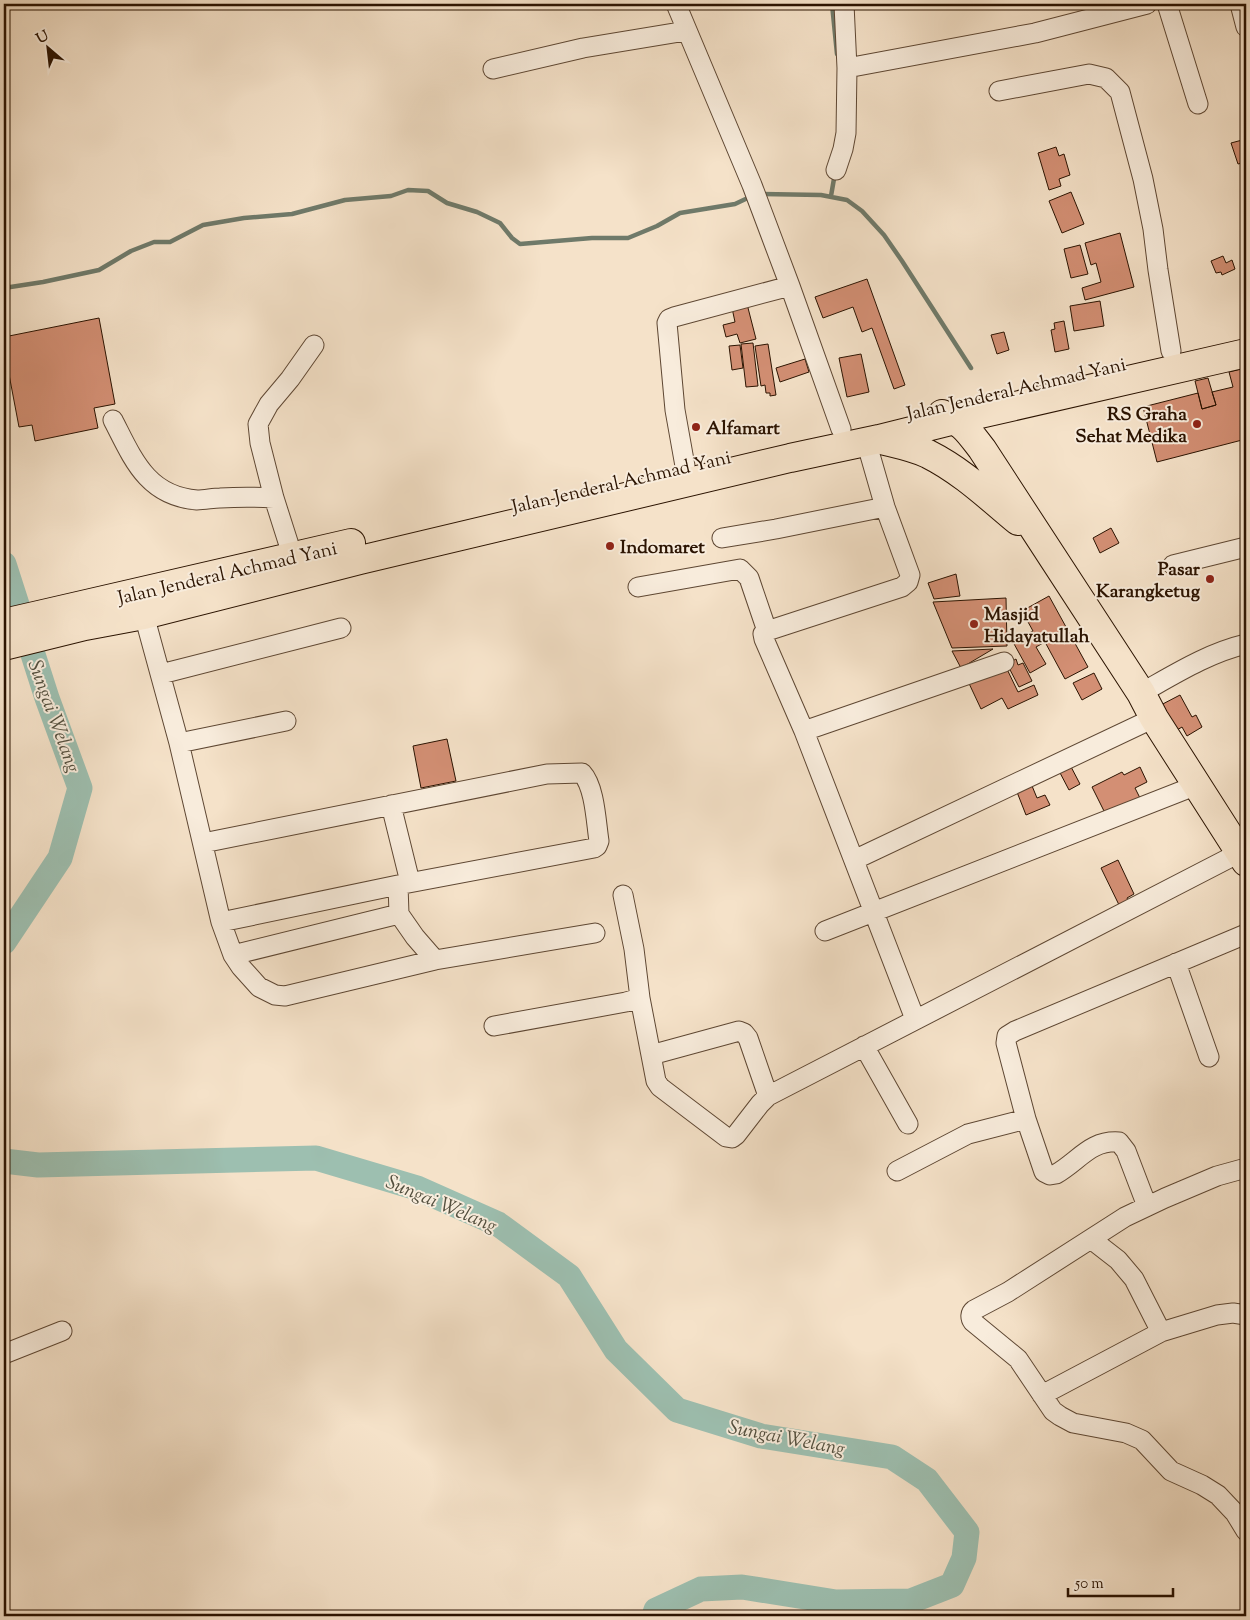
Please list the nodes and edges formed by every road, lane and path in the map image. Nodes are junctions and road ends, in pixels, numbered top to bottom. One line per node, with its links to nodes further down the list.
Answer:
1 (676, 4): 7 (street)
2 (844, 4): 8 (street)
3 (1147, 4): 8 (street)
4 (1167, 4): 11 (street)
5 (1240, 4): 6 (street)
6 (1246, 27)
7 (686, 31): 9 (street); 13 (street)
8 (848, 68): 12 (street)
9 (493, 69)
10 (999, 91): 16 (street)
11 (1198, 104)
12 (836, 170)
13 (790, 286): 21 (street); 23 (street)
14 (1246, 333): 16 (highway, Jalan Jenderal Achmad Yani)
15 (314, 345): 24 (street)
16 (1171, 351): 18 (highway, Jalan Jenderal Achmad Yani)
17 (1246, 353): 20 (highway, Jalan Jenderal Achmad Yani)
18 (918, 411): 20 (highway); 21 (highway, Jalan Jenderal Achmad Yani)
19 (113, 420): 24 (street)
20 (956, 420): 22 (highway, Jalan Jenderal Achmad Yani); 27 (highway)
21 (841, 429): 23 (highway, Jalan Jenderal Achmad Yani)
22 (872, 440): 25 (street); 27 (highway); 30 (highway, Jalan Jenderal Achmad Yani)
23 (685, 466): 30 (highway, Jalan Jenderal Achmad Yani)
24 (274, 498): 30 (street)
25 (885, 507): 26 (street); 36 (street)
26 (722, 538)
27 (1042, 542): 41 (highway)
28 (1246, 547): 29 (street)
29 (1173, 565)
30 (296, 566): 32 (highway, Jalan Jenderal Achmad Yani); 33 (highway, Jalan Jenderal Achmad Yani)
31 (638, 587): 36 (street)
32 (144, 615): 33 (highway, Jalan Jenderal Achmad Yani); 40 (street)
33 (84, 616): 34 (highway); 38 (highway)
34 (4, 623)
35 (341, 628): 40 (street)
36 (767, 631): 44 (street)
37 (1246, 644): 41 (street)
38 (4, 646)
39 (1004, 662): 44 (street)
40 (161, 674): 45 (street)
41 (1141, 693): 42 (highway)
42 (1154, 718): 46 (highway); 50 (street)
43 (286, 721): 45 (street)
44 (804, 731): 50 (street)
45 (179, 743): 48 (street)
46 (1197, 786): 49 (highway); 53 (street)
47 (390, 805): 48 (street); 51 (street); 51 (street)
48 (203, 843): 55 (street)
49 (1244, 857): 63 (street)
50 (854, 860): 53 (street)
51 (404, 883): 54 (street); 55 (street)
52 (623, 895): 62 (street)
53 (874, 911): 56 (street); 63 (street)
54 (399, 914): 59 (street); 60 (street)
55 (221, 922): 59 (street)
56 (825, 931)
57 (595, 933): 60 (street)
58 (1246, 934): 61 (street)
59 (233, 956): 60 (street)
60 (435, 960)
61 (1176, 963): 67 (street); 69 (street)
62 (640, 998): 64 (street); 66 (street)
63 (915, 1019): 65 (street)
64 (494, 1026)
65 (864, 1046): 68 (street); 70 (street)
66 (651, 1055): 68 (street); 68 (street)
67 (1209, 1057)
68 (768, 1096)
69 (1026, 1119): 72 (street); 73 (street)
70 (908, 1124)
71 (1246, 1168): 73 (street)
72 (897, 1171)
73 (1147, 1206): 74 (street)
74 (1091, 1239): 77 (street); 79 (street)
75 (1246, 1315): 77 (street)
76 (62, 1330): 78 (street)
77 (1161, 1332): 79 (street)
78 (4, 1354)
79 (1042, 1395): 80 (street)
80 (1246, 1531)

